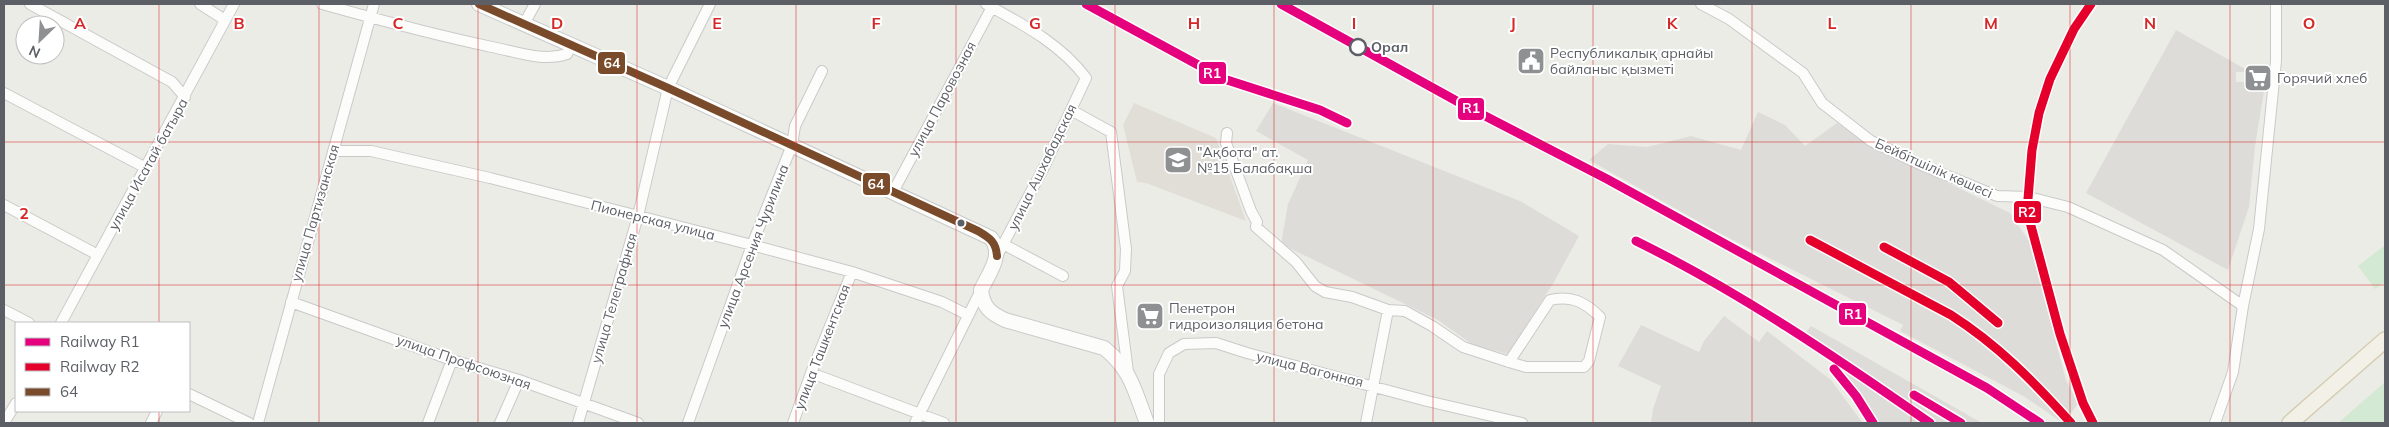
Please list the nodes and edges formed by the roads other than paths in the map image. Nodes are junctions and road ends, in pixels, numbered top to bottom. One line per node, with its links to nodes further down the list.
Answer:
1 (30, 4): 19 (street)
2 (200, 4): 13 (street)
3 (234, 4): 13 (street, улица Исатай батыра)
4 (322, 4): 12 (street)
5 (374, 4): 12 (street, улица Партизанская)
6 (479, 4): 14 (street)
7 (535, 4): 14 (street)
8 (710, 4): 17 (street, улица Телеграфная)
9 (1701, 4): 35 (street, Бейбітшілік көшесі)
10 (2276, 4): 35 (street)
11 (989, 6): 20 (street, улица Ашхабадская); 25 (street, улица Паровозная)
12 (372, 18): 15 (street); 23 (street, улица Партизанская)
13 (225, 20): 19 (street, улица Исатай батыра)
14 (524, 24): 15 (street)
15 (571, 45): 17 (street)
16 (822, 71): 22 (street, улица Арсения Чурилина)
17 (668, 88): 22 (street); 27 (street, улица Телеграфная)
18 (4, 93): 24 (street)
19 (185, 97): 24 (street, улица Исатай батыра)
20 (1071, 110): 29 (street, улица Ашхабадская); 46 (street)
21 (1227, 133): 37 (street)
22 (792, 145): 25 (street); 28 (street, улица Арсения Чурилина)
23 (333, 151): 27 (street, Пионерская улица); 34 (street, улица Партизанская)
24 (146, 168): 30 (street, улица Исатай батыра)
25 (893, 192): 29 (street)
26 (4, 205): 30 (street)
27 (638, 216): 28 (street, Пионерская улица); 50 (street, улица Телеграфная)
28 (752, 245): 31 (street, Пионерская улица); 62 (street, улица Арсения Чурилина)
29 (1000, 250): 32 (street); 33 (street)
30 (98, 255): 40 (street, улица Исатай батыра)
31 (852, 272): 38 (street, Пионерская улица); 45 (street, улица Ташкентская)
32 (1064, 276)
33 (981, 290): 38 (street); 46 (street)
34 (290, 302): 43 (street, улица Профсоюзная); 57 (street, улица Партизанская)
35 (2243, 306): 69 (street)
36 (4, 310): 39 (street)
37 (1388, 310): 44 (street); 48 (street)
38 (968, 315): 53 (street)
39 (27, 322)
40 (62, 322)
41 (2385, 340): 70 (main road)
42 (2385, 352): 71 (main road)
43 (452, 360): 47 (street, улица Профсоюзная); 58 (street)
44 (1509, 362): 44 (street)
45 (811, 373): 53 (street); 63 (street, улица Ташкентская)
46 (1128, 374): 65 (street)
47 (519, 380): 50 (street, улица Профсоюзная); 59 (street)
48 (1375, 386): 66 (street, улица Вагонная); 67 (street); 68 (street, улица Вагонная)
49 (190, 394): 56 (street)
50 (583, 404): 60 (street, улица Телеграфная); 61 (street, улица Профсоюзная)
51 (15, 405): 54 (street)
52 (157, 412): 55 (street)
53 (917, 419): 64 (street)
54 (4, 423)
55 (151, 423)
56 (249, 423)
57 (258, 423)
58 (428, 423)
59 (500, 423)
60 (578, 423)
61 (638, 423)
62 (688, 423)
63 (793, 423)
64 (944, 423)
65 (1147, 423)
66 (1159, 423)
67 (1366, 423)
68 (1522, 423)
69 (2215, 423)
70 (2290, 423)
71 (2305, 423)

